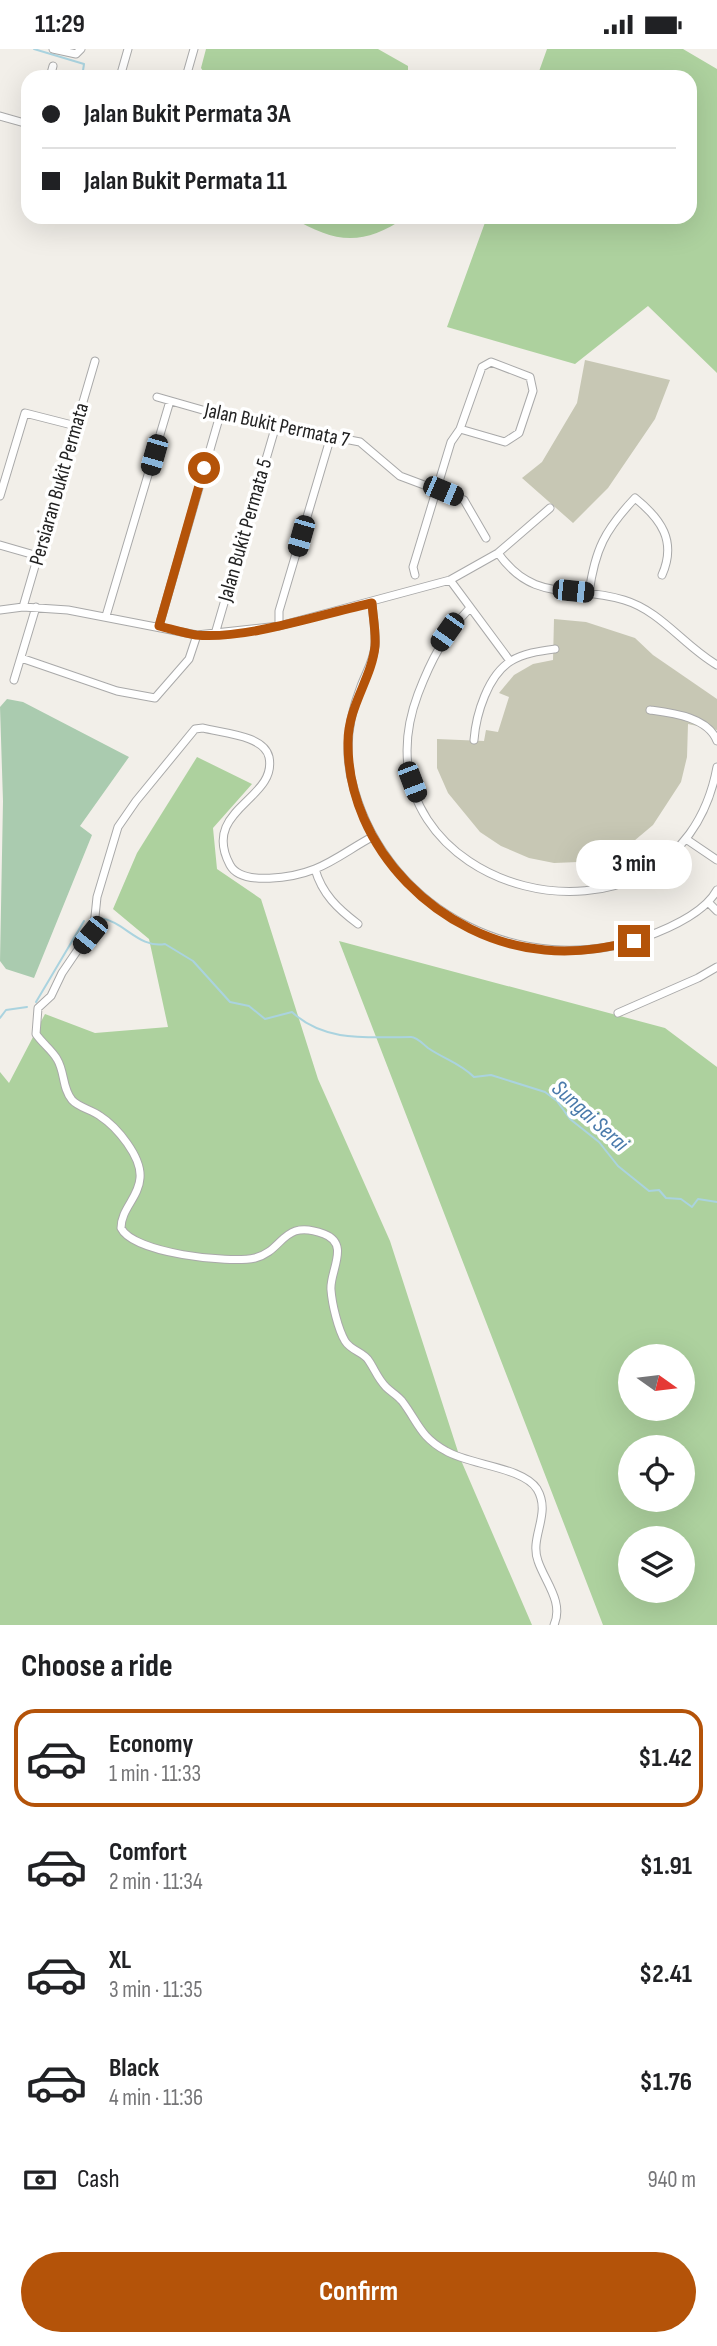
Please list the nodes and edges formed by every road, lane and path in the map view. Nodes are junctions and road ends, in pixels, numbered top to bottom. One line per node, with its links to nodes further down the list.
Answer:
1 (53, 49): 4 (street)
2 (128, 49): 7 (street)
3 (194, 49): 8 (street)
4 (80, 50)
5 (53, 66): 6 (street)
6 (52, 70)
7 (122, 70)
8 (188, 70)
9 (0, 116): 10 (street)
10 (21, 122)
11 (95, 361): 16 (street, Persiaran Bukit Permata)
12 (157, 397): 13 (street, Jalan Bukit Permata 7)
13 (170, 401): 14 (street, Jalan Bukit Permata 7); 36 (street)
14 (220, 415): 15 (street, Jalan Bukit Permata 7); 37 (street)
15 (276, 425): 18 (street, Jalan Bukit Permata 7); 39 (street, Jalan Bukit Permata 5)
16 (76, 426): 19 (street); 26 (street, Persiaran Bukit Permata)
17 (460, 429): 17 (street); 20 (street)
18 (331, 436): 20 (street, Jalan Bukit Permata 7); 38 (street)
19 (2, 479): 21 (street)
20 (437, 489): 23 (street, Jalan Bukit Permata 7); 27 (street)
21 (0, 496)
22 (550, 507): 25 (street)
23 (486, 538)
24 (0, 545): 26 (street)
25 (498, 553): 29 (street); 30 (street)
26 (38, 556): 32 (street, Persiaran Bukit Permata)
27 (415, 575)
28 (662, 575): 30 (street)
29 (450, 580): 31 (street); 34 (street)
30 (589, 593): 44 (street)
31 (372, 603): 38 (street); 50 (street)
32 (23, 607): 33 (street); 35 (street)
33 (36, 607): 36 (street); 42 (street)
34 (469, 609): 43 (street); 51 (street)
35 (0, 610)
36 (106, 615): 37 (street)
37 (159, 626): 40 (street)
38 (279, 626): 39 (street)
39 (215, 634): 40 (street)
40 (197, 635): 42 (street)
41 (555, 649): 43 (street)
42 (21, 658): 45 (street)
43 (510, 661): 47 (street)
44 (717, 665)
45 (14, 680)
46 (650, 710): 48 (street)
47 (474, 740)
48 (717, 741)
49 (717, 767): 51 (street)
50 (372, 837): 53 (street); 55 (street)
51 (687, 839): 52 (street)
52 (717, 860)
53 (314, 869): 57 (street); 60 (street)
54 (717, 890): 55 (street)
55 (708, 902): 56 (street)
56 (717, 911)
57 (358, 924)
58 (717, 967): 59 (street)
59 (618, 1013)
60 (554, 1625)

